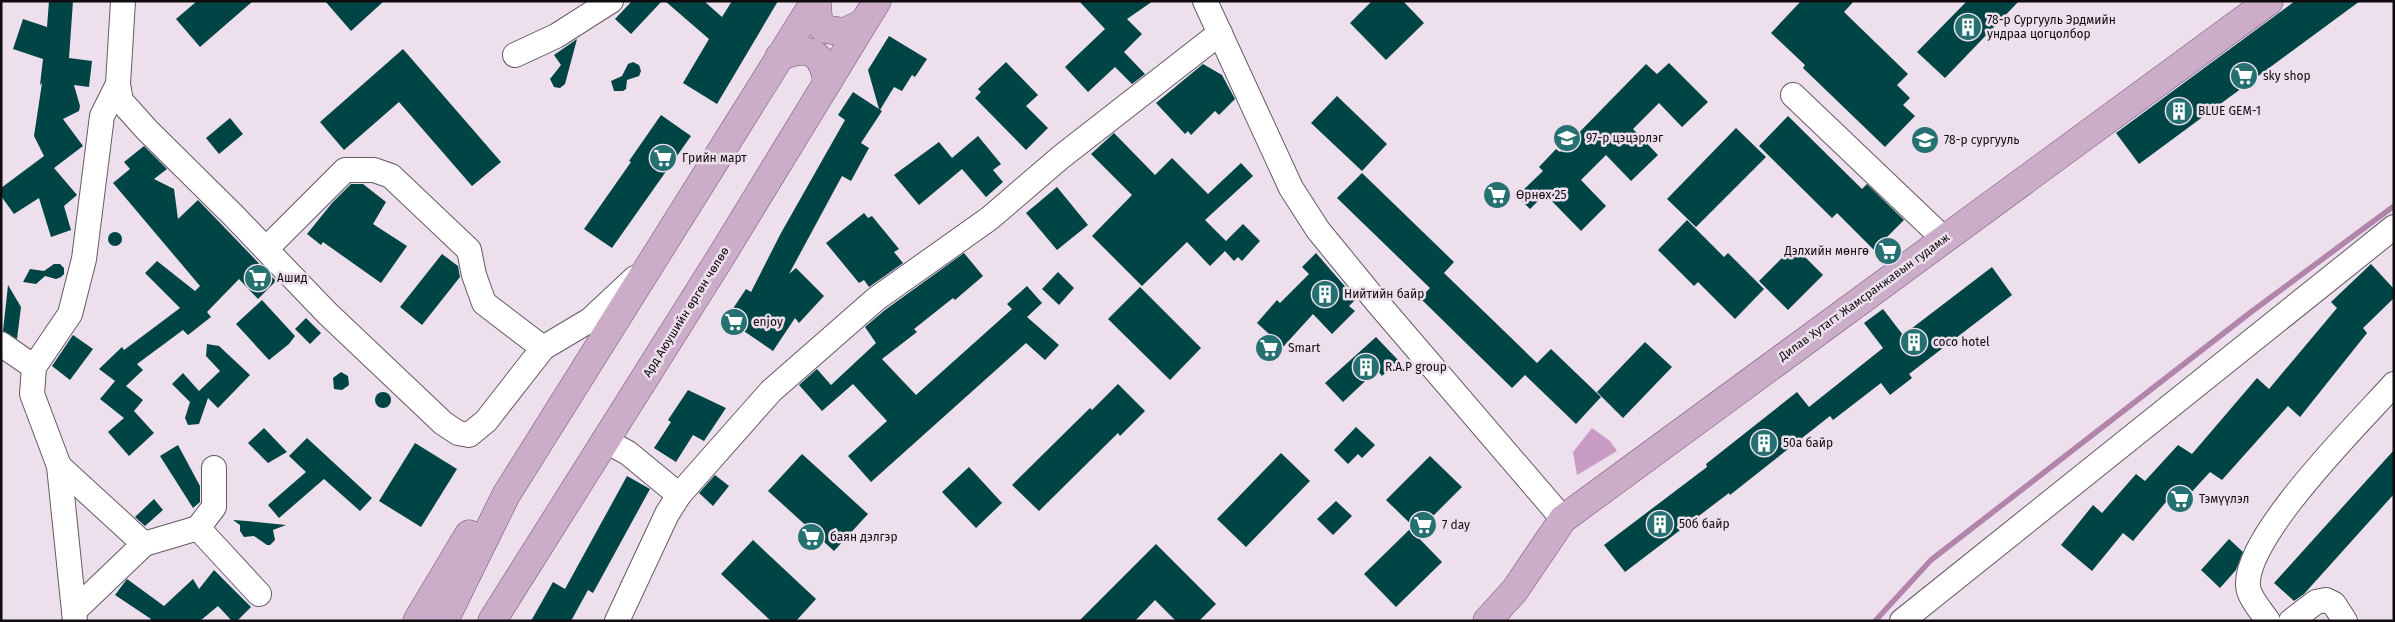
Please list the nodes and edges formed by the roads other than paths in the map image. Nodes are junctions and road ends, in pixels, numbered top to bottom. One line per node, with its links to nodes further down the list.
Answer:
1 (123, 1): 11 (street)
2 (611, 1): 8 (street)
3 (816, 1): 6 (main road); 9 (main road)
4 (1205, 1): 7 (street)
5 (2269, 1): 14 (main road, Дилав Хутагт Жамсранжавын гудамж)
6 (870, 12): 10 (main road, Ард Аюушийн өргөн чөлөө)
7 (1220, 32): 25 (street); 26 (street)
8 (515, 55)
9 (779, 57): 10 (main road); 16 (main road)
10 (827, 83): 21 (main road, Ард Аюушийн өргөн чөлөө)
11 (118, 84): 15 (street); 19 (street)
12 (1793, 94): 14 (street)
13 (2394, 227): 36 (street)
14 (1944, 239): 26 (main road, Дилав Хутагт Жамсранжавын гудамж)
15 (266, 249): 18 (street); 18 (street)
16 (648, 266): 18 (street); 24 (main road)
17 (1, 344): 19 (street)
18 (543, 348)
19 (34, 367): 22 (street)
20 (2394, 384): 37 (street)
21 (604, 440): 25 (street); 33 (main road, Ард Аюушийн өргөн чөлөө)
22 (59, 466): 28 (street); 30 (street)
23 (214, 468): 27 (street)
24 (506, 495): 31 (main road); 32 (main road)
25 (679, 495): 34 (street)
26 (1563, 519): 35 (main road, Дилав Хутагт Жамсранжавын гудамж)
27 (198, 528): 28 (street); 29 (street)
28 (144, 544): 30 (street)
29 (259, 594)
30 (74, 616)
31 (417, 621)
32 (444, 621)
33 (492, 621)
34 (617, 621)
35 (1486, 621)
36 (1902, 621)
37 (2268, 621)
38 (2290, 621): 39 (street)
39 (2345, 621)

